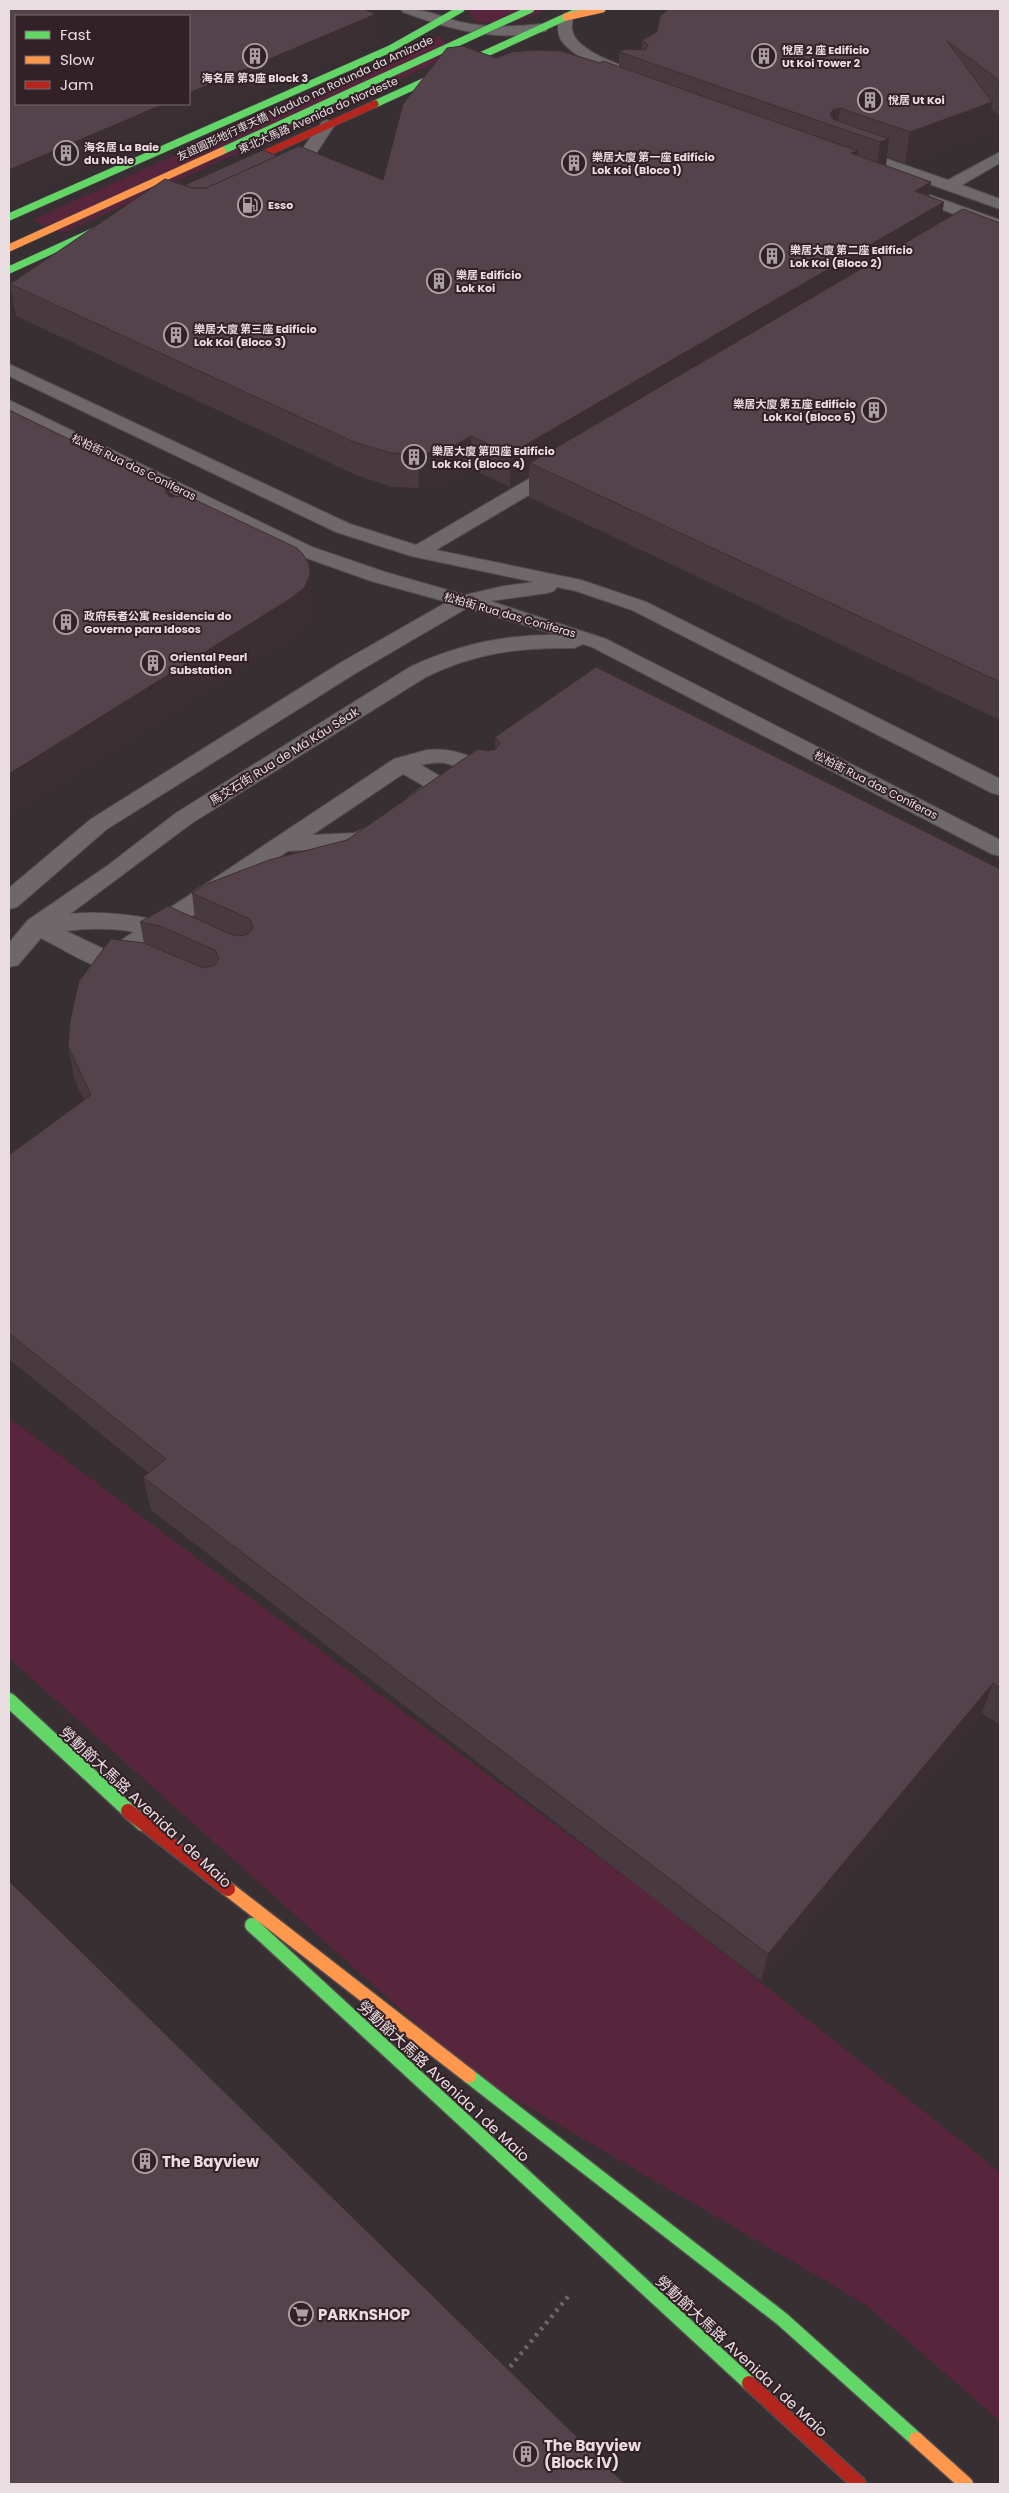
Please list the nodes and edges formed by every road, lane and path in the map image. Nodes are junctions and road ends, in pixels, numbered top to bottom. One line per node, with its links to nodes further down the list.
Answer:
1 (398, 9): 10 (street)
2 (408, 9): 8 (street)
3 (461, 9): 8 (main road)
4 (531, 9): 27 (main road, 友誼圓形地行車天橋 Viaduto na Rotunda da Amizade, bridge)
5 (583, 9): 7 (main road, 東北大馬路 Avenida do Nordeste)
6 (602, 9): 7 (main road)
7 (566, 17): 9 (main road, 東北大馬路 Avenida do Nordeste); 13 (street)
8 (440, 20): 9 (street); 10 (main road)
9 (541, 28): 12 (main road, 東北大馬路 Avenida do Nordeste)
10 (390, 50): 22 (main road)
11 (498, 65): 12 (street)
12 (443, 72): 14 (main road, 東北大馬路 Avenida do Nordeste)
13 (652, 81)
14 (326, 125): 17 (main road, 東北大馬路 Avenida do Nordeste); 18 (street)
15 (838, 147): 20 (street)
16 (1000, 158): 20 (street)
17 (222, 173)
18 (266, 186)
19 (889, 186): 23 (street)
20 (949, 186): 21 (street)
21 (1000, 204)
22 (9, 217)
23 (981, 218): 25 (street); 26 (street)
24 (116, 221): 28 (main road)
25 (1000, 226)
26 (964, 229)
27 (9, 248)
28 (9, 270)
29 (9, 369): 34 (street)
30 (9, 405): 32 (street, 松柏街 Rua das Coníferas)
31 (580, 456): 34 (street)
32 (217, 507): 33 (street); 36 (street, 松柏街 Rua das Coníferas)
33 (196, 520)
34 (418, 552): 35 (street)
35 (581, 586): 36 (street); 40 (street)
36 (464, 601): 37 (street, 松柏街 Rua das Coníferas); 43 (street)
37 (599, 643): 42 (street, 松柏街 Rua das Coníferas); 44 (street, 馬交石街 Rua de Má Káu Séak)
38 (402, 764): 39 (street); 41 (street); 41 (street)
39 (487, 779)
40 (1000, 788)
41 (283, 844): 45 (street)
42 (1000, 849)
43 (9, 901)
44 (37, 926): 45 (street); 46 (street); 48 (street, 馬交石街 Rua de Má Káu Séak); 49 (street)
45 (154, 929): 47 (street); 49 (street)
46 (9, 932)
47 (191, 938)
48 (9, 959)
49 (108, 961): 50 (street)
50 (156, 969)
51 (9, 1700): 52 (main road, 勞動節大馬路 Avenida 1 de Maio)
52 (128, 1811): 53 (main road, 勞動節大馬路 Avenida 1 de Maio); 56 (main road)
53 (606, 2251): 54 (path); 55 (main road, 勞動節大馬路 Avenida 1 de Maio)
54 (502, 2377)
55 (859, 2484)
56 (966, 2484)

